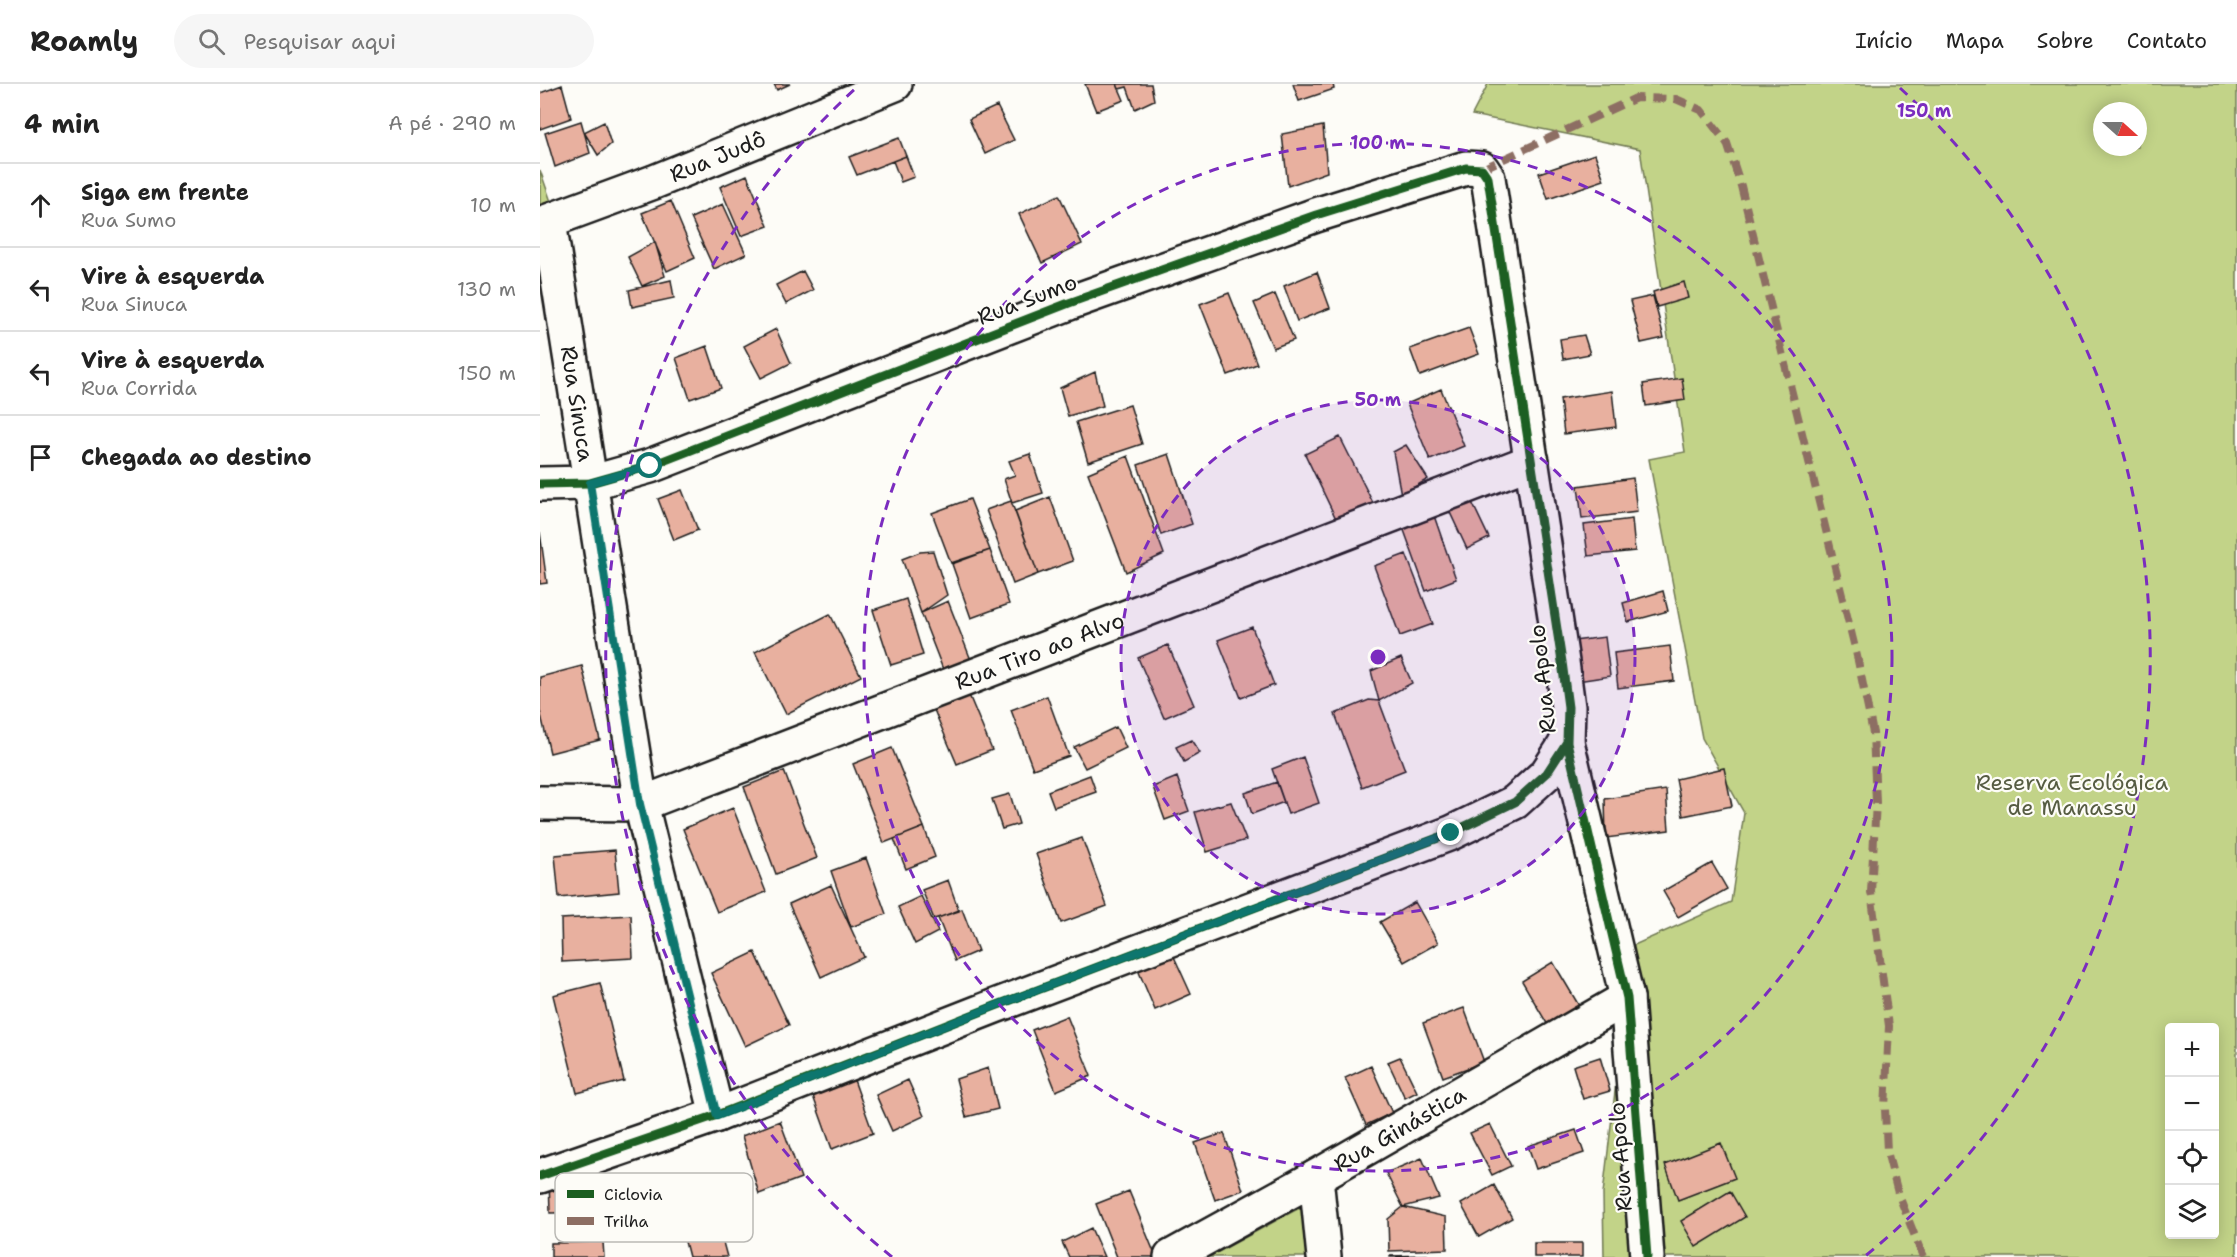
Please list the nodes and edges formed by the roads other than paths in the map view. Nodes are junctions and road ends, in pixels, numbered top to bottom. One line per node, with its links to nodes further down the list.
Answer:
1 (895, 84): 3 (street, Rua Judô)
2 (1482, 168): 4 (street, Rua Apolo); 5 (street, Rua Sumo)
3 (544, 223): 5 (street, Rua Sinuca)
4 (1532, 461): 7 (street, Rua Apolo); 9 (street, Rua Tiro ao Alvo)
5 (590, 483): 6 (street, Rua Sumo); 9 (street, Rua Sinuca)
6 (540, 484)
7 (1567, 742): 10 (street, Rua Apolo); 11 (street)
8 (540, 803): 9 (street, Rua Tiro ao Alvo)
9 (640, 804): 11 (street, Rua Sinuca)
10 (1627, 998): 13 (street, Rua Ginástica); 16 (street, Rua Apolo)
11 (717, 1116): 12 (street)
12 (540, 1176)
13 (1316, 1177): 14 (street, Rua Ginástica); 15 (street)
14 (1171, 1257)
15 (1324, 1257)
16 (1647, 1257)

